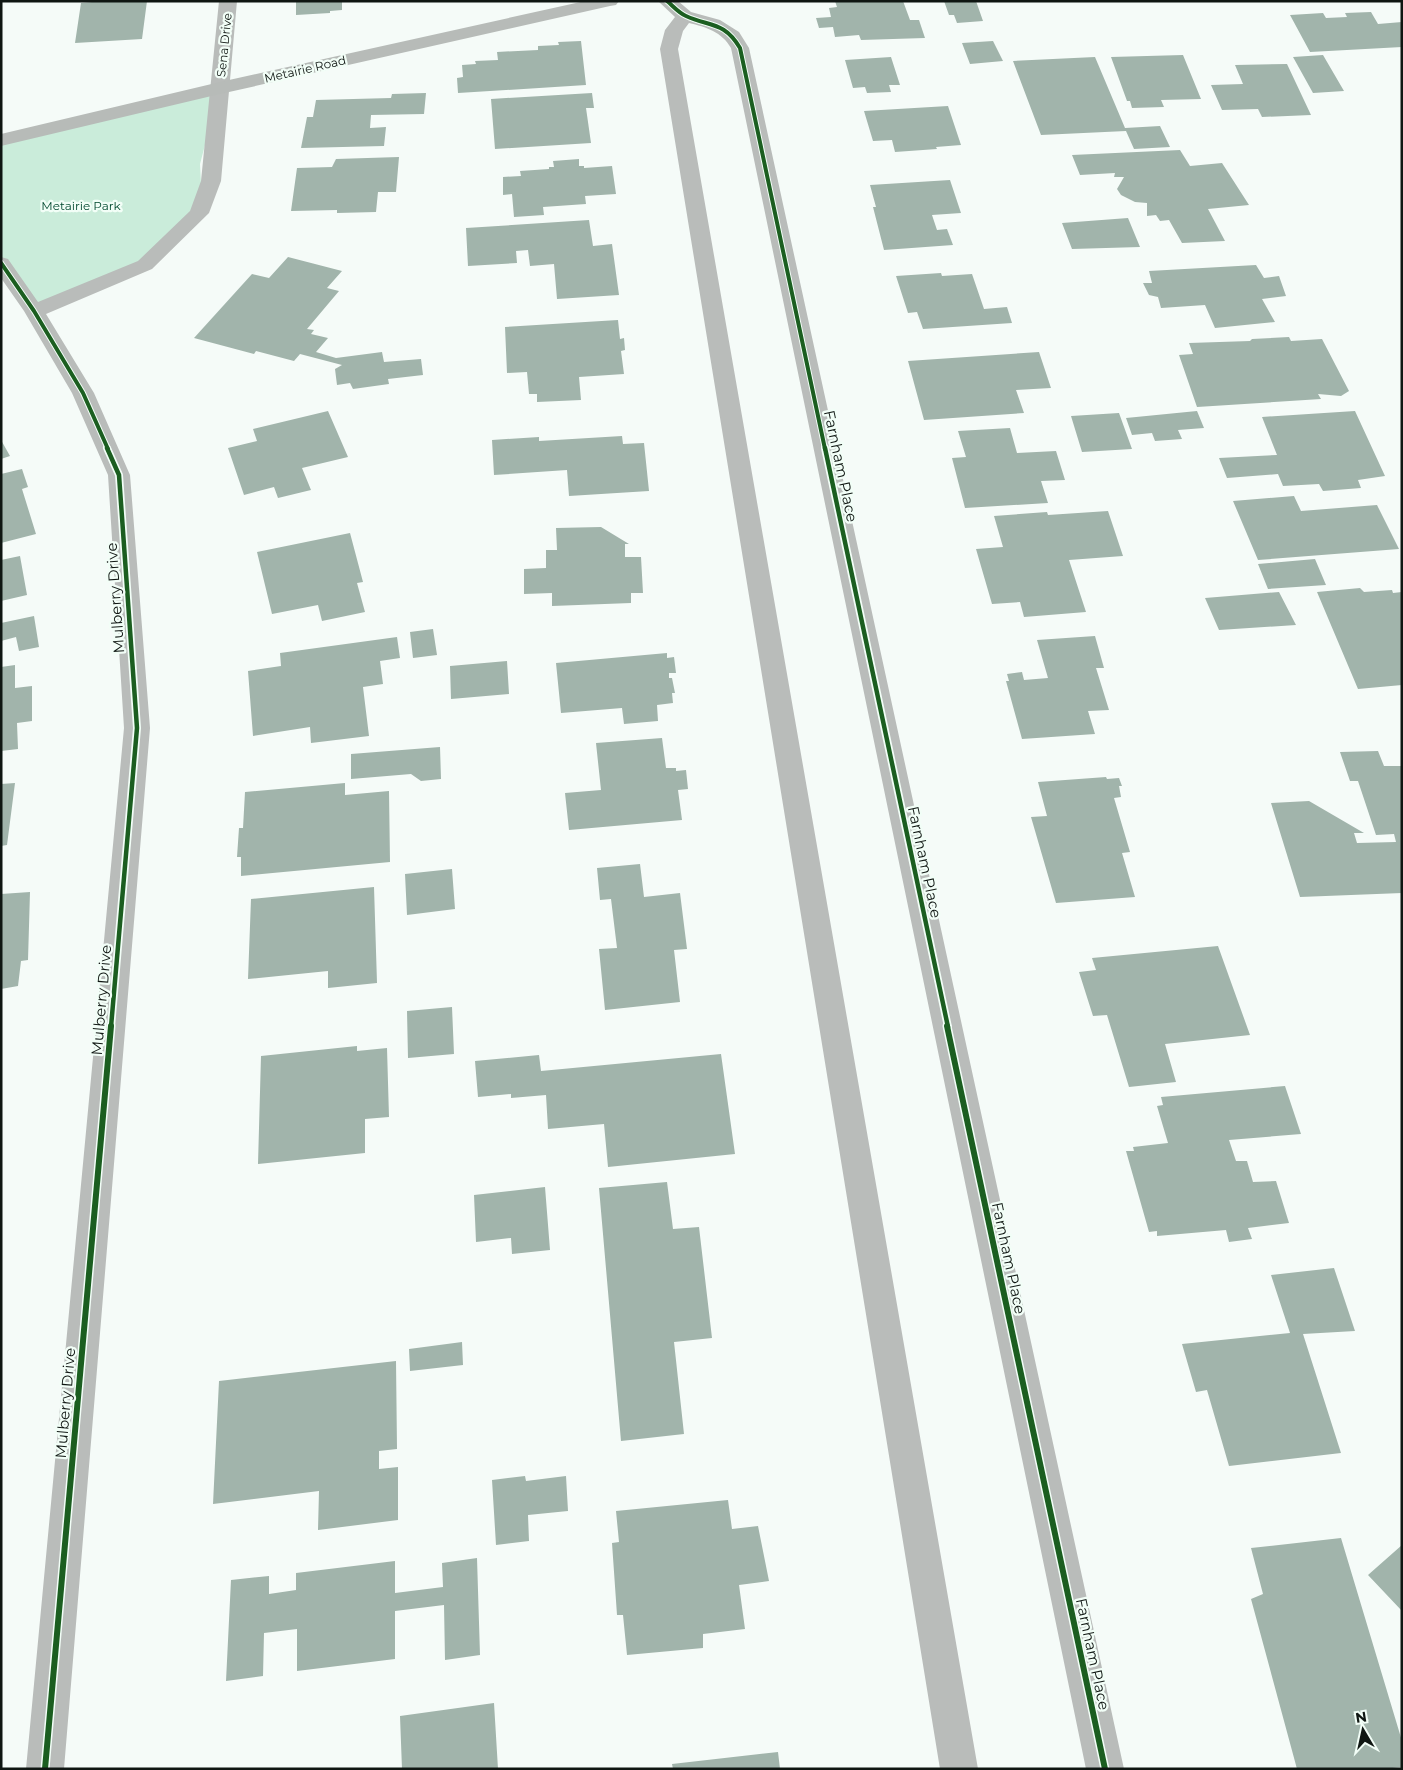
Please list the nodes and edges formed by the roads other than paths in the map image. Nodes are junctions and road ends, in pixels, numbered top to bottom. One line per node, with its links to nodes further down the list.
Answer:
1 (228, 1): 4 (street, Sena Drive)
2 (610, 1): 4 (main road, Metairie Road)
3 (676, 9): 9 (street, Farnham Place); 10 (street, Farnham Place)
4 (220, 88): 5 (main road, Metairie Road); 7 (street)
5 (1, 140)
6 (1, 263): 7 (street, Mulberry Drive)
7 (34, 311): 8 (street, Mulberry Drive)
8 (45, 1769)
9 (959, 1769)
10 (1105, 1769)

